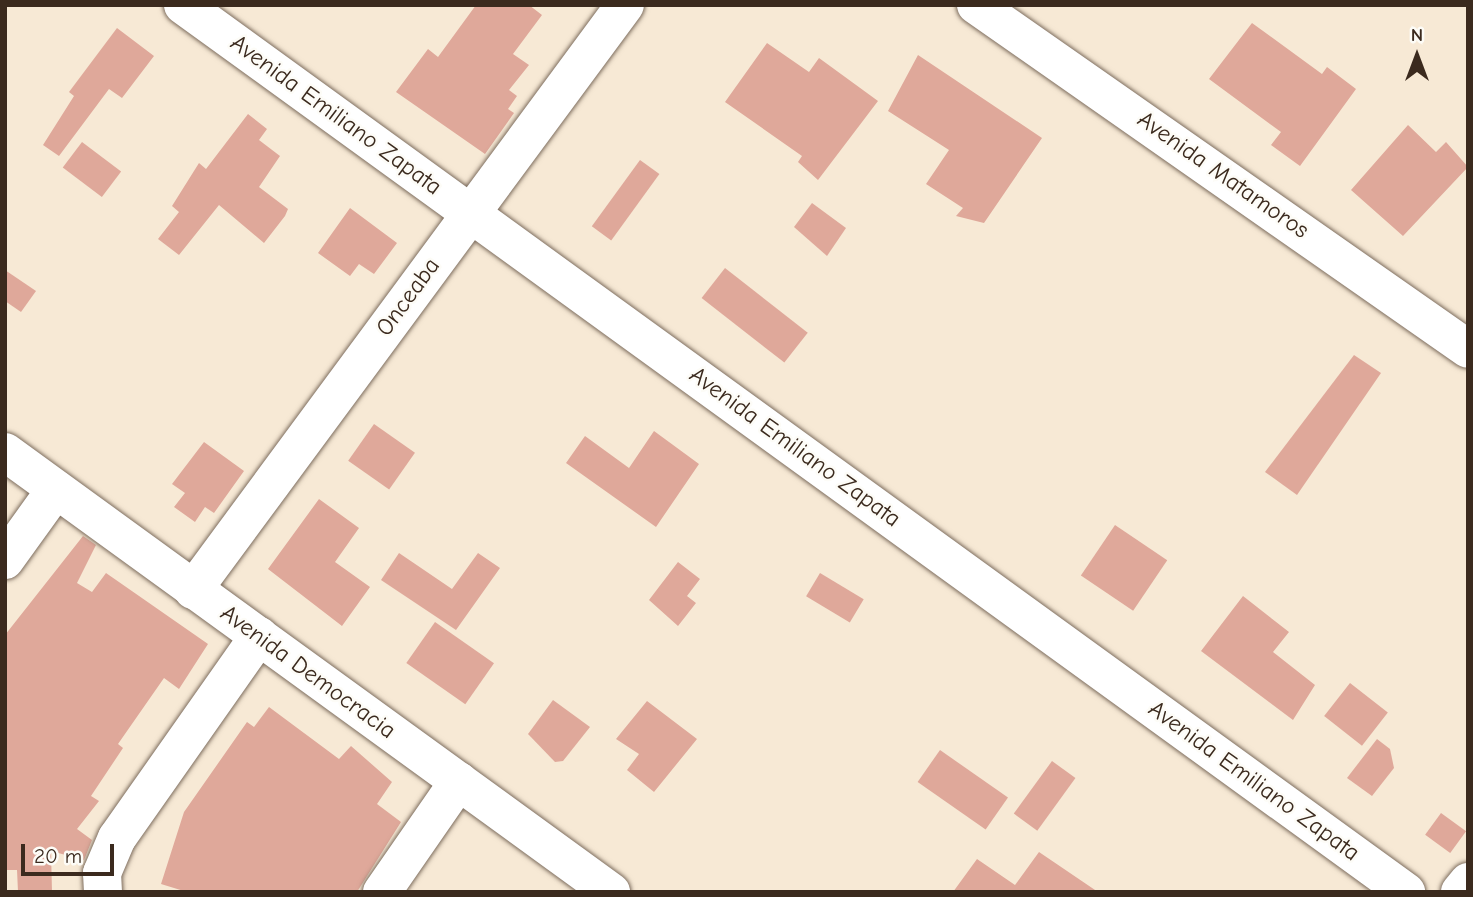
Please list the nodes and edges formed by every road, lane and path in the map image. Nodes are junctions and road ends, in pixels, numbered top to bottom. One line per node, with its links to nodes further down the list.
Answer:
1 (183, 5): 4 (street, Avenida Emiliano Zapata)
2 (625, 5): 4 (street, Onceaba)
3 (976, 5): 5 (street, Avenida Matamoros)
4 (471, 212): 9 (street, Onceaba); 16 (street, Avenida Emiliano Zapata)
5 (1468, 349)
6 (5, 452): 7 (street, Avenida Democracia)
7 (56, 489): 8 (street); 9 (street, Avenida Democracia)
8 (5, 559)
9 (193, 590): 10 (street, Avenida Democracia)
10 (259, 636): 11 (street, Avenida Democracia); 13 (street)
11 (459, 781): 14 (street); 15 (street, Avenida Democracia)
12 (1468, 881): 17 (street)
13 (103, 892)
14 (382, 892)
15 (611, 892)
16 (1406, 892)
17 (1460, 892)

